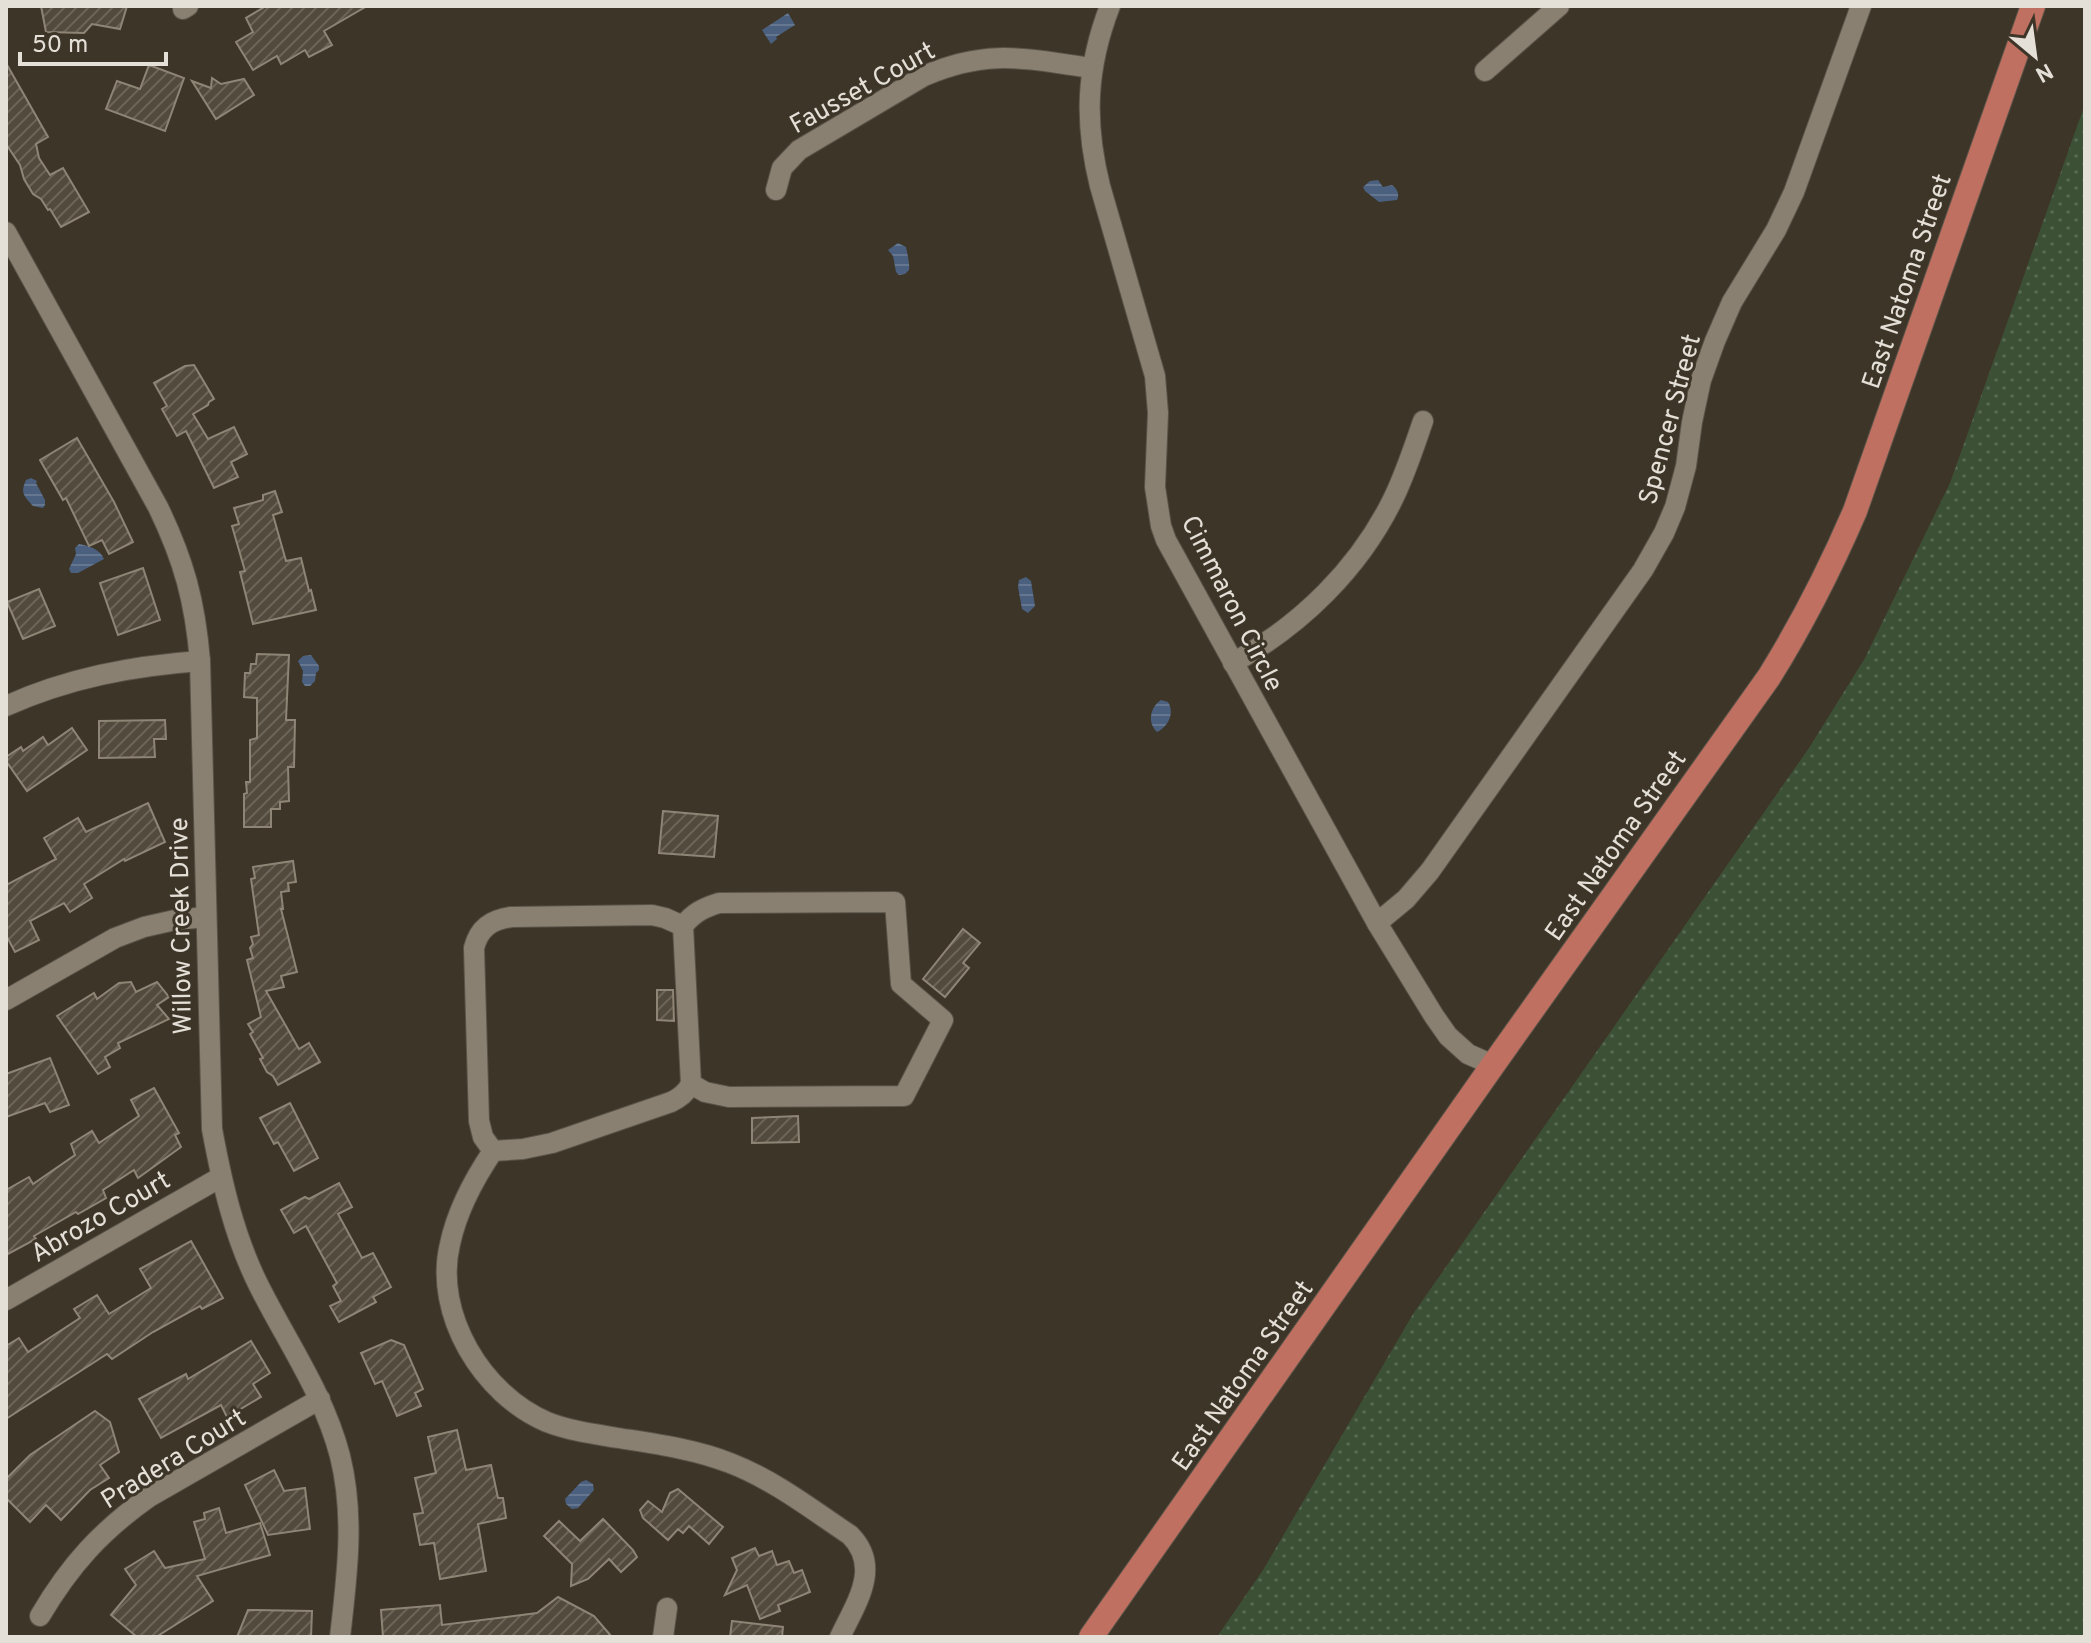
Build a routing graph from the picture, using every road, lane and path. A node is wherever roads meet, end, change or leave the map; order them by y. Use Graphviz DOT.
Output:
graph roads {
  1 [pos="1110,6"];
  2 [pos="1559,6"];
  3 [pos="1861,6"];
  4 [pos="2033,6"];
  5 [pos="1092,68"];
  6 [pos="1485,71"];
  7 [pos="776,190"];
  8 [pos="6,232"];
  9 [pos="1423,421"];
  10 [pos="200,661"];
  11 [pos="1233,663"];
  12 [pos="6,706"];
  13 [pos="206,917"];
  14 [pos="1377,923"];
  15 [pos="683,926"];
  16 [pos="6,1000"];
  17 [pos="1493,1065"];
  18 [pos="691,1084"];
  19 [pos="493,1151"];
  20 [pos="221,1177"];
  21 [pos="6,1300"];
  22 [pos="320,1399"];
  23 [pos="667,1608"];
  24 [pos="40,1616"];
  25 [pos="340,1637"];
  26 [pos="663,1637"];
  27 [pos="840,1637"];
  28 [pos="1091,1637"];
  1 -- 5 [label="street, Cimmaron Circle"];
  2 -- 6 [label="street"];
  3 -- 14 [label="street, Spencer Street"];
  4 -- 17 [label="main road, East Natoma Street"];
  5 -- 7 [label="street, Fausset Court"];
  5 -- 11 [label="street, Cimmaron Circle"];
  8 -- 10 [label="street, Willow Creek Drive"];
  9 -- 11 [label="street"];
  10 -- 12 [label="street"];
  10 -- 13 [label="street, Willow Creek Drive"];
  11 -- 14 [label="street, Cimmaron Circle"];
  13 -- 16 [label="street"];
  13 -- 20 [label="street, Willow Creek Drive"];
  14 -- 17 [label="street, Cimmaron Circle"];
  15 -- 18 [label="street"];
  15 -- 18 [label="street"];
  15 -- 19 [label="street"];
  17 -- 28 [label="main road, East Natoma Street"];
  18 -- 19 [label="street"];
  19 -- 27 [label="street"];
  20 -- 21 [label="street, Abrozo Court"];
  20 -- 22 [label="street, Willow Creek Drive"];
  22 -- 24 [label="street, Pradera Court"];
  22 -- 25 [label="street, Willow Creek Drive"];
  23 -- 26 [label="street"];
}
